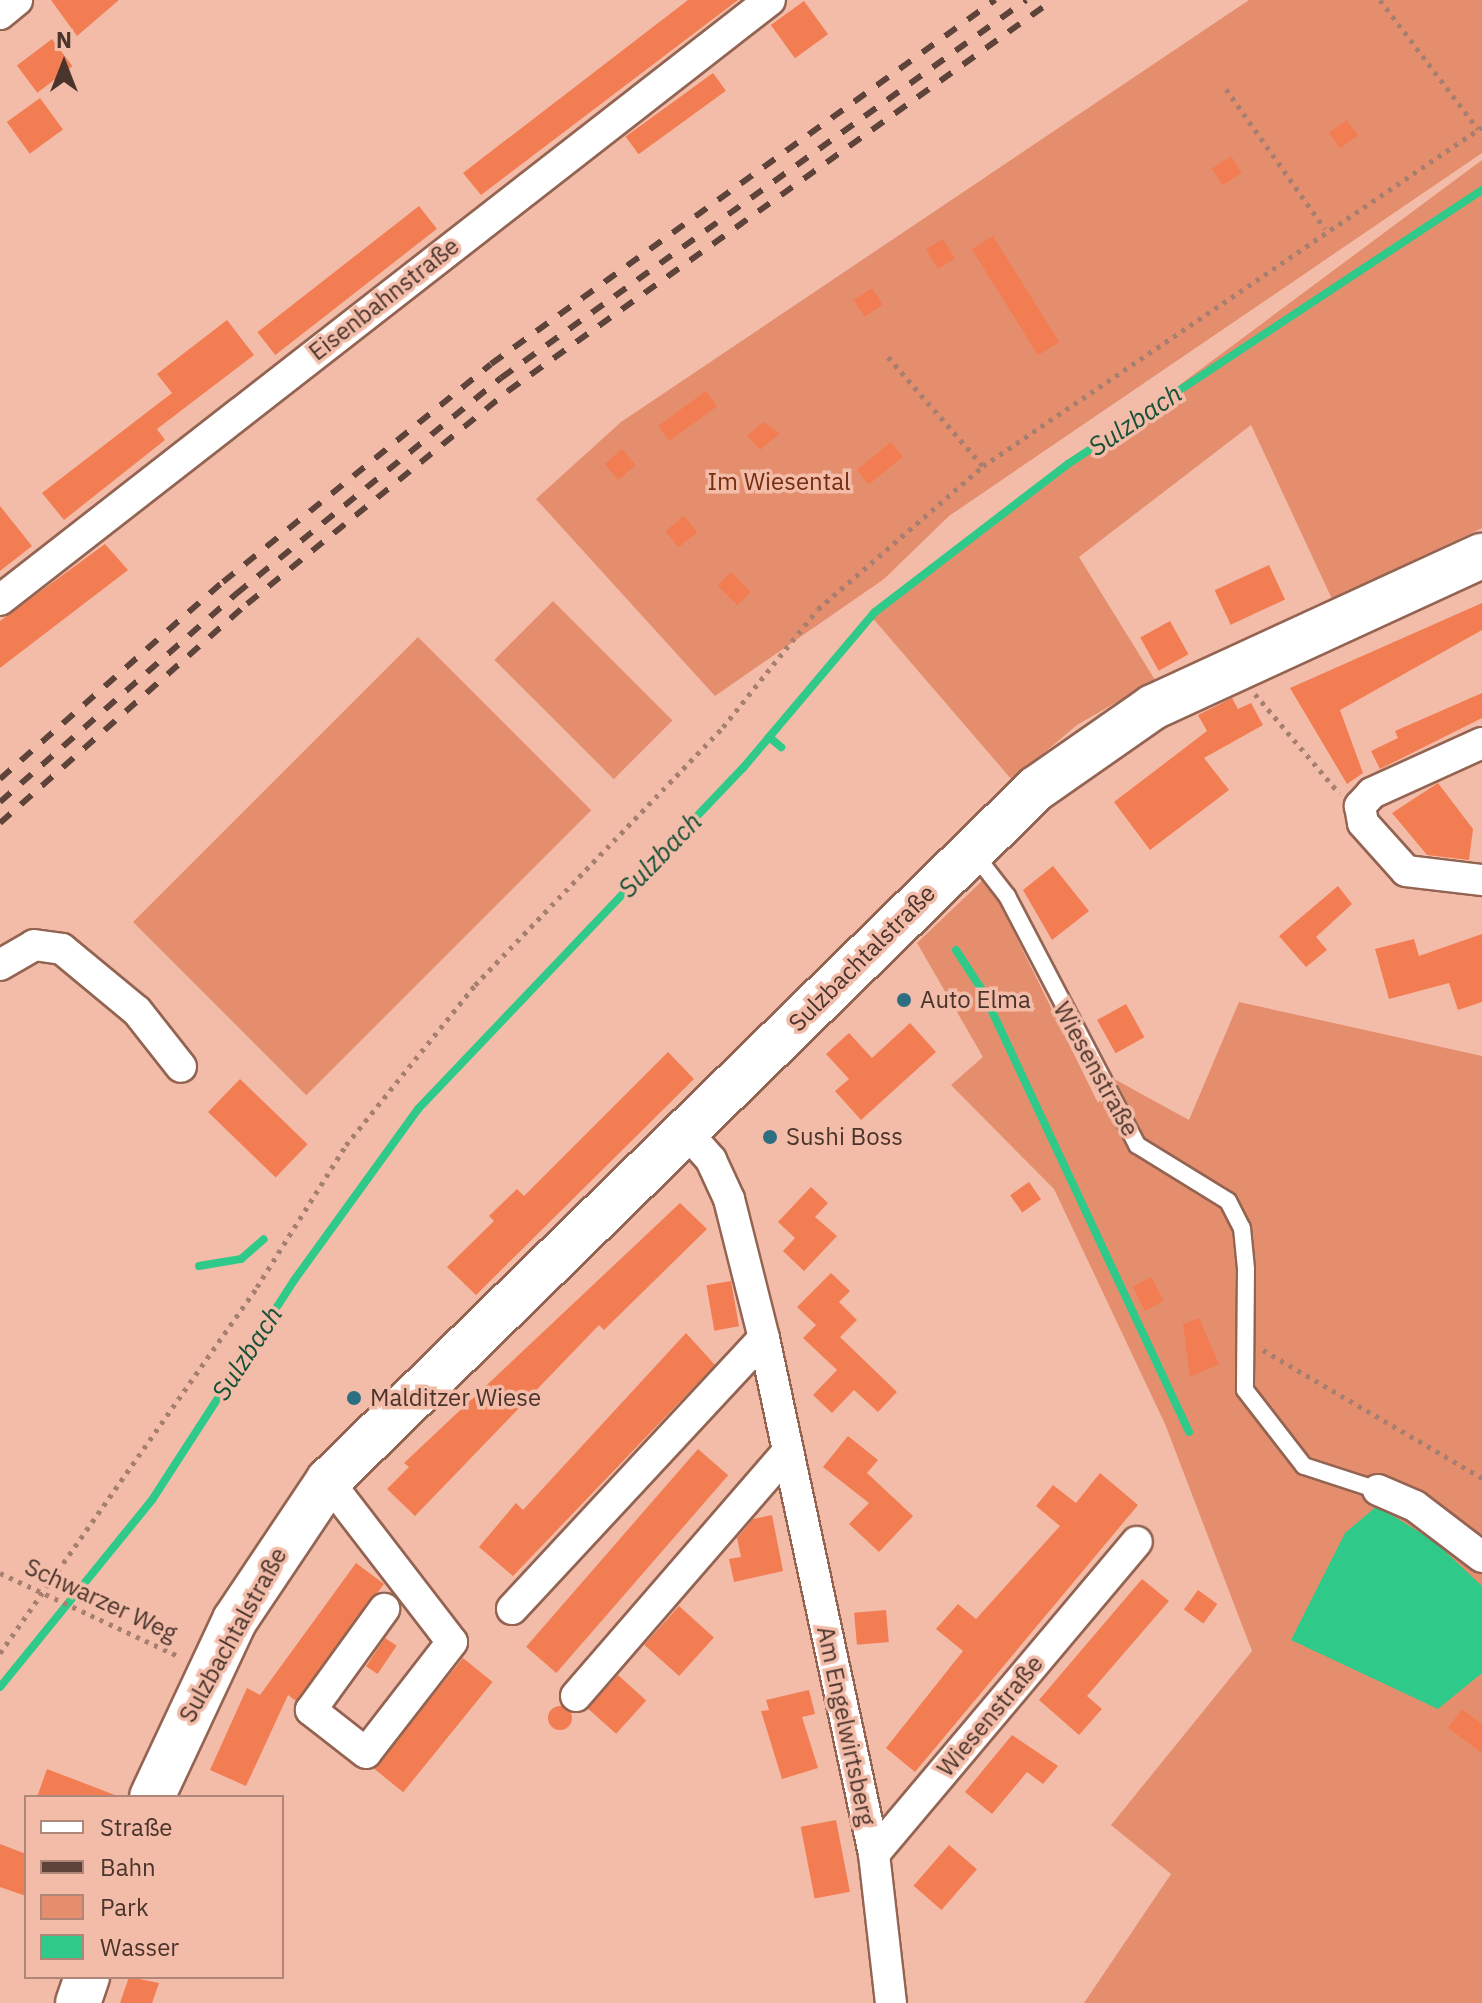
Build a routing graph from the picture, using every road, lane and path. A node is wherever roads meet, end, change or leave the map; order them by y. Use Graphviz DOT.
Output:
graph roads {
  1 [pos="17,0"];
  2 [pos="770,0"];
  3 [pos="1380,0"];
  4 [pos="0,14"];
  5 [pos="1226,89"];
  6 [pos="1480,128"];
  7 [pos="1325,229"];
  8 [pos="888,357"];
  9 [pos="983,466"];
  10 [pos="1482,556"];
  11 [pos="0,600"];
  12 [pos="1256,698"];
  13 [pos="1482,743"];
  14 [pos="1334,790"];
  15 [pos="971,850"];
  16 [pos="1482,880"];
  17 [pos="0,965"];
  18 [pos="181,1067"];
  19 [pos="687,1133"];
  20 [pos="764,1338"];
  21 [pos="1246,1339"];
  22 [pos="788,1451"];
  23 [pos="1482,1478"];
  24 [pos="328,1481"];
  25 [pos="1378,1490"];
  26 [pos="1137,1542"];
  27 [pos="1482,1557"];
  28 [pos="0,1573"];
  29 [pos="45,1595"];
  30 [pos="384,1609"];
  31 [pos="512,1609"];
  32 [pos="0,1653"];
  33 [pos="186,1660"];
  34 [pos="576,1696"];
  35 [pos="153,1795"];
  36 [pos="874,1854"];
  37 [pos="86,1979"];
  38 [pos="78,2003"];
  39 [pos="891,2003"];
  1 -- 4 [label="street"];
  2 -- 11 [label="street, Eisenbahnstraße"];
  3 -- 6 [label="path"];
  5 -- 7 [label="path"];
  6 -- 7 [label="path"];
  7 -- 9 [label="path"];
  8 -- 9 [label="path"];
  9 -- 29 [label="path"];
  10 -- 15 [label="main road, Sulzbachtalstraße"];
  12 -- 14 [label="path"];
  13 -- 16 [label="street"];
  15 -- 19 [label="main road, Sulzbachtalstraße"];
  15 -- 21 [label="lane, Wiesenstraße"];
  17 -- 18 [label="street"];
  19 -- 20 [label="street, Am Engelwirtsberg"];
  19 -- 24 [label="main road, Sulzbachtalstraße"];
  20 -- 22 [label="street, Am Engelwirtsberg"];
  20 -- 31 [label="street"];
  21 -- 23 [label="path"];
  21 -- 25 [label="lane, Wiesenstraße"];
  22 -- 34 [label="street"];
  22 -- 36 [label="street, Am Engelwirtsberg"];
  24 -- 30 [label="street"];
  24 -- 35 [label="main road, Sulzbachtalstraße"];
  25 -- 27 [label="street, Wiesenstraße"];
  26 -- 36 [label="street, Wiesenstraße"];
  28 -- 29 [label="path, Schwarzer Weg"];
  29 -- 32 [label="path"];
  29 -- 33 [label="path, Schwarzer Weg"];
  36 -- 39 [label="street, Am Engelwirtsberg"];
  37 -- 38 [label="main road"];
}
